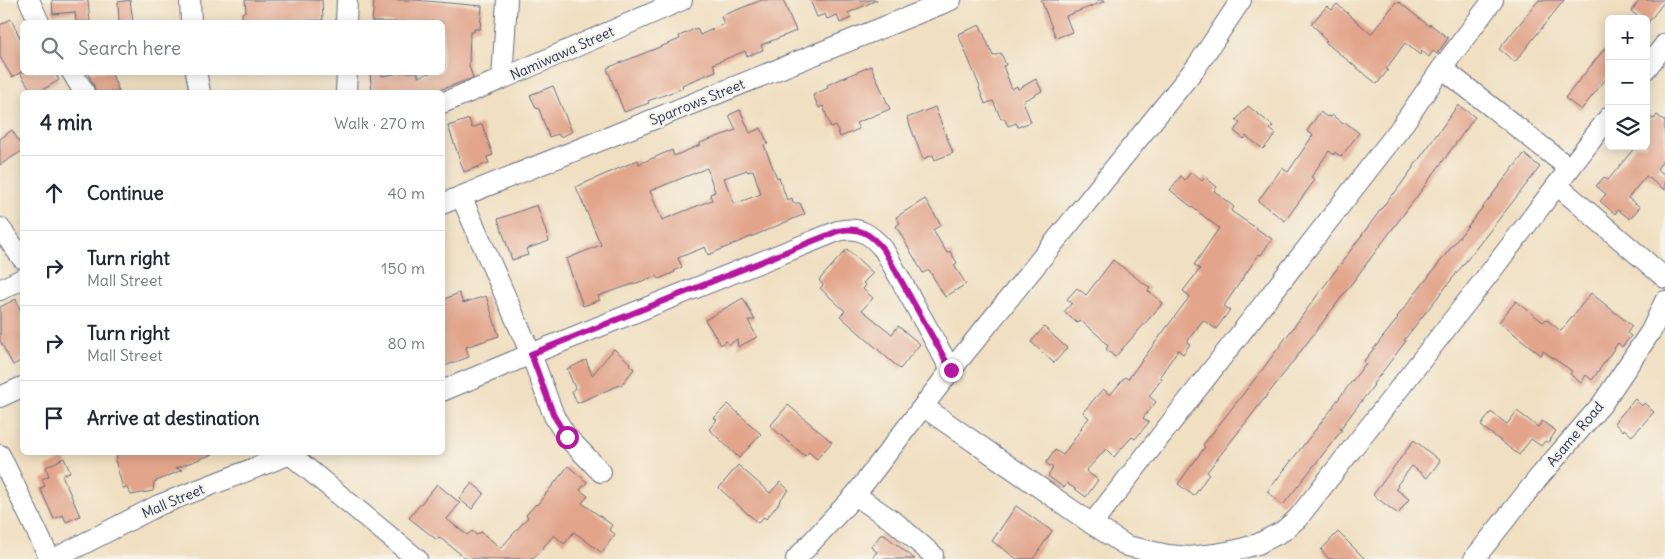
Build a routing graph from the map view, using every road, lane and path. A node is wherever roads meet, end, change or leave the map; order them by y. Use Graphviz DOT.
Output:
graph roads {
  1 [pos="28,0"];
  2 [pos="190,0"];
  3 [pos="347,0"];
  4 [pos="507,0"];
  5 [pos="680,0"];
  6 [pos="951,0"];
  7 [pos="1242,0"];
  8 [pos="1493,0"];
  9 [pos="39,20"];
  10 [pos="191,20"];
  11 [pos="346,20"];
  12 [pos="1665,44"];
  13 [pos="1650,63"];
  14 [pos="1442,68"];
  15 [pos="74,75"];
  16 [pos="197,75"];
  17 [pos="347,75"];
  18 [pos="502,79"];
  19 [pos="83,90"];
  20 [pos="200,90"];
  21 [pos="346,90"];
  22 [pos="445,102"];
  23 [pos="1605,122"];
  24 [pos="1569,168"];
  25 [pos="1557,184"];
  26 [pos="461,196"];
  27 [pos="445,203"];
  28 [pos="0,228"];
  29 [pos="20,255"];
  30 [pos="1665,278"];
  31 [pos="20,280"];
  32 [pos="0,290"];
  33 [pos="1665,301"];
  34 [pos="531,354"];
  35 [pos="951,370"];
  36 [pos="20,388"];
  37 [pos="445,390"];
  38 [pos="0,397"];
  39 [pos="924,407"];
  40 [pos="0,455"];
  41 [pos="291,455"];
  42 [pos="295,455"];
  43 [pos="601,472"];
  44 [pos="855,494"];
  45 [pos="1092,524"];
  46 [pos="933,555"];
  47 [pos="50,559"];
  48 [pos="54,559"];
  49 [pos="417,559"];
  50 [pos="796,559"];
  51 [pos="1474,559"];
  1 -- 9 [label="street"];
  2 -- 10 [label="street"];
  3 -- 11 [label="street"];
  4 -- 18 [label="street"];
  5 -- 18 [label="street, Namiwawa Street"];
  6 -- 26 [label="street, Sparrows Street"];
  7 -- 35 [label="street"];
  8 -- 14 [label="street"];
  12 -- 13 [label="street"];
  14 -- 24 [label="street"];
  14 -- 45 [label="street"];
  15 -- 19 [label="street"];
  16 -- 20 [label="street"];
  17 -- 21 [label="street"];
  18 -- 22 [label="street, Namiwawa Street"];
  23 -- 24 [label="street"];
  24 -- 25 [label="street"];
  25 -- 30 [label="street"];
  25 -- 45 [label="street"];
  26 -- 27 [label="street, Sparrows Street"];
  26 -- 34 [label="street"];
  28 -- 29 [label="street"];
  31 -- 32 [label="street"];
  33 -- 51 [label="street, Asame Road"];
  34 -- 35 [label="street"];
  34 -- 37 [label="street"];
  34 -- 43 [label="street"];
  35 -- 39 [label="street"];
  36 -- 38 [label="street"];
  39 -- 44 [label="street"];
  39 -- 45 [label="street"];
  40 -- 47 [label="street"];
  41 -- 48 [label="street, Mall Street"];
  42 -- 49 [label="street"];
  44 -- 46 [label="street"];
  44 -- 50 [label="street"];
}
